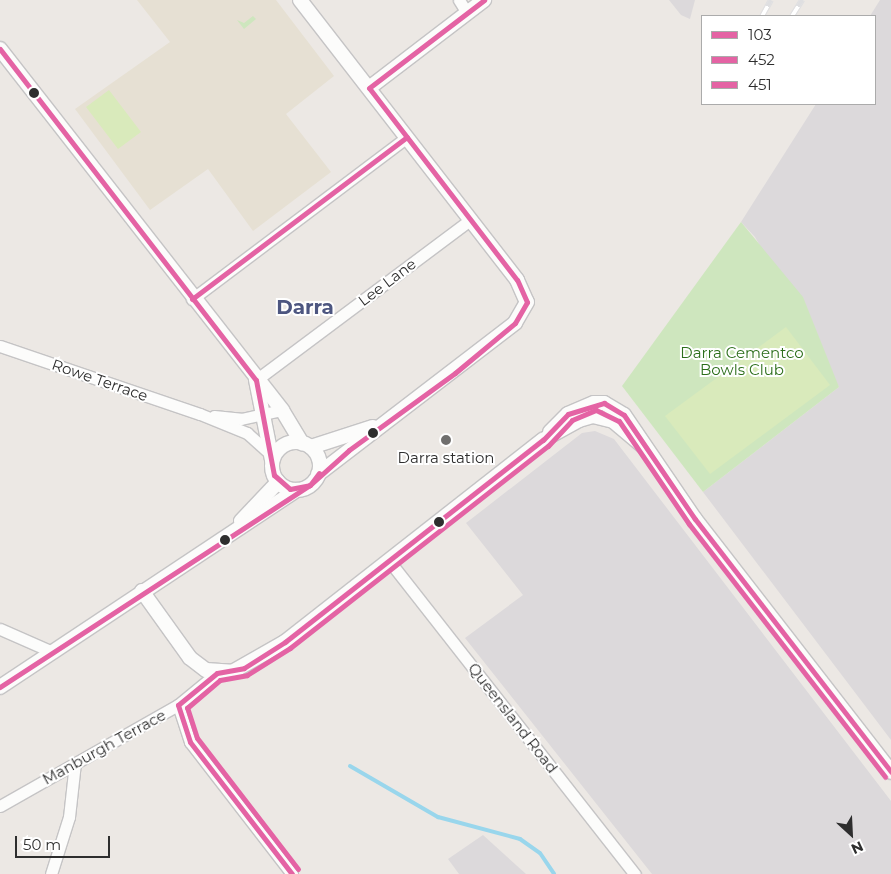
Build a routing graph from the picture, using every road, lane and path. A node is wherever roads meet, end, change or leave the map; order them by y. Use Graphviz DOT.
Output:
graph roads {
  1 [pos="300,0"];
  2 [pos="459,0"];
  3 [pos="484,0"];
  4 [pos="467,13"];
  5 [pos="0,49"];
  6 [pos="369,88"];
  7 [pos="407,138"];
  8 [pos="470,220"];
  9 [pos="192,299"];
  10 [pos="0,346"];
  11 [pos="256,380"];
  12 [pos="282,410"];
  13 [pos="200,414"];
  14 [pos="263,415"];
  15 [pos="388,422"];
  16 [pos="543,440"];
  17 [pos="307,445"];
  18 [pos="644,447"];
  19 [pos="271,457"];
  20 [pos="318,474"];
  21 [pos="278,482"];
  22 [pos="297,490"];
  23 [pos="201,552"];
  24 [pos="390,562"];
  25 [pos="142,590"];
  26 [pos="0,629"];
  27 [pos="50,651"];
  28 [pos="217,673"];
  29 [pos="0,687"];
  30 [pos="178,705"];
  31 [pos="75,763"];
  32 [pos="891,772"];
  33 [pos="0,806"];
  34 [pos="51,874"];
  35 [pos="292,874"];
  36 [pos="635,874"];
  1 -- 6 [label="street"];
  2 -- 4 [label="street"];
  3 -- 4 [label="street"];
  4 -- 6 [label="street"];
  5 -- 9 [label="street"];
  6 -- 7 [label="street"];
  7 -- 8 [label="street"];
  7 -- 9 [label="street"];
  8 -- 11 [label="street, Lee Lane"];
  8 -- 15 [label="street"];
  9 -- 11 [label="street"];
  10 -- 13 [label="street, Rowe Terrace"];
  11 -- 12 [label="street"];
  11 -- 14 [label="street"];
  12 -- 14 [label="street, Rowe Terrace"];
  12 -- 17 [label="street"];
  13 -- 14 [label="street, Rowe Terrace"];
  13 -- 19 [label="street, Rowe Terrace"];
  14 -- 19 [label="street"];
  15 -- 17 [label="street"];
  15 -- 20 [label="street"];
  16 -- 18 [label="street, Manburgh Terrace"];
  16 -- 18 [label="street, Manburgh Terrace"];
  16 -- 24 [label="street, Manburgh Terrace"];
  17 -- 19 [label="street"];
  17 -- 20 [label="street"];
  18 -- 32 [label="street"];
  19 -- 21 [label="street"];
  20 -- 22 [label="street"];
  21 -- 22 [label="street"];
  21 -- 23 [label="street"];
  22 -- 23 [label="street"];
  23 -- 25 [label="street"];
  24 -- 28 [label="street, Manburgh Terrace"];
  24 -- 36 [label="street, Queensland Road"];
  25 -- 27 [label="street"];
  25 -- 28 [label="street"];
  26 -- 27 [label="street"];
  27 -- 29 [label="street"];
  28 -- 30 [label="street, Manburgh Terrace"];
  30 -- 31 [label="street, Manburgh Terrace"];
  30 -- 35 [label="street"];
  31 -- 33 [label="street, Manburgh Terrace"];
  31 -- 34 [label="street"];
}
